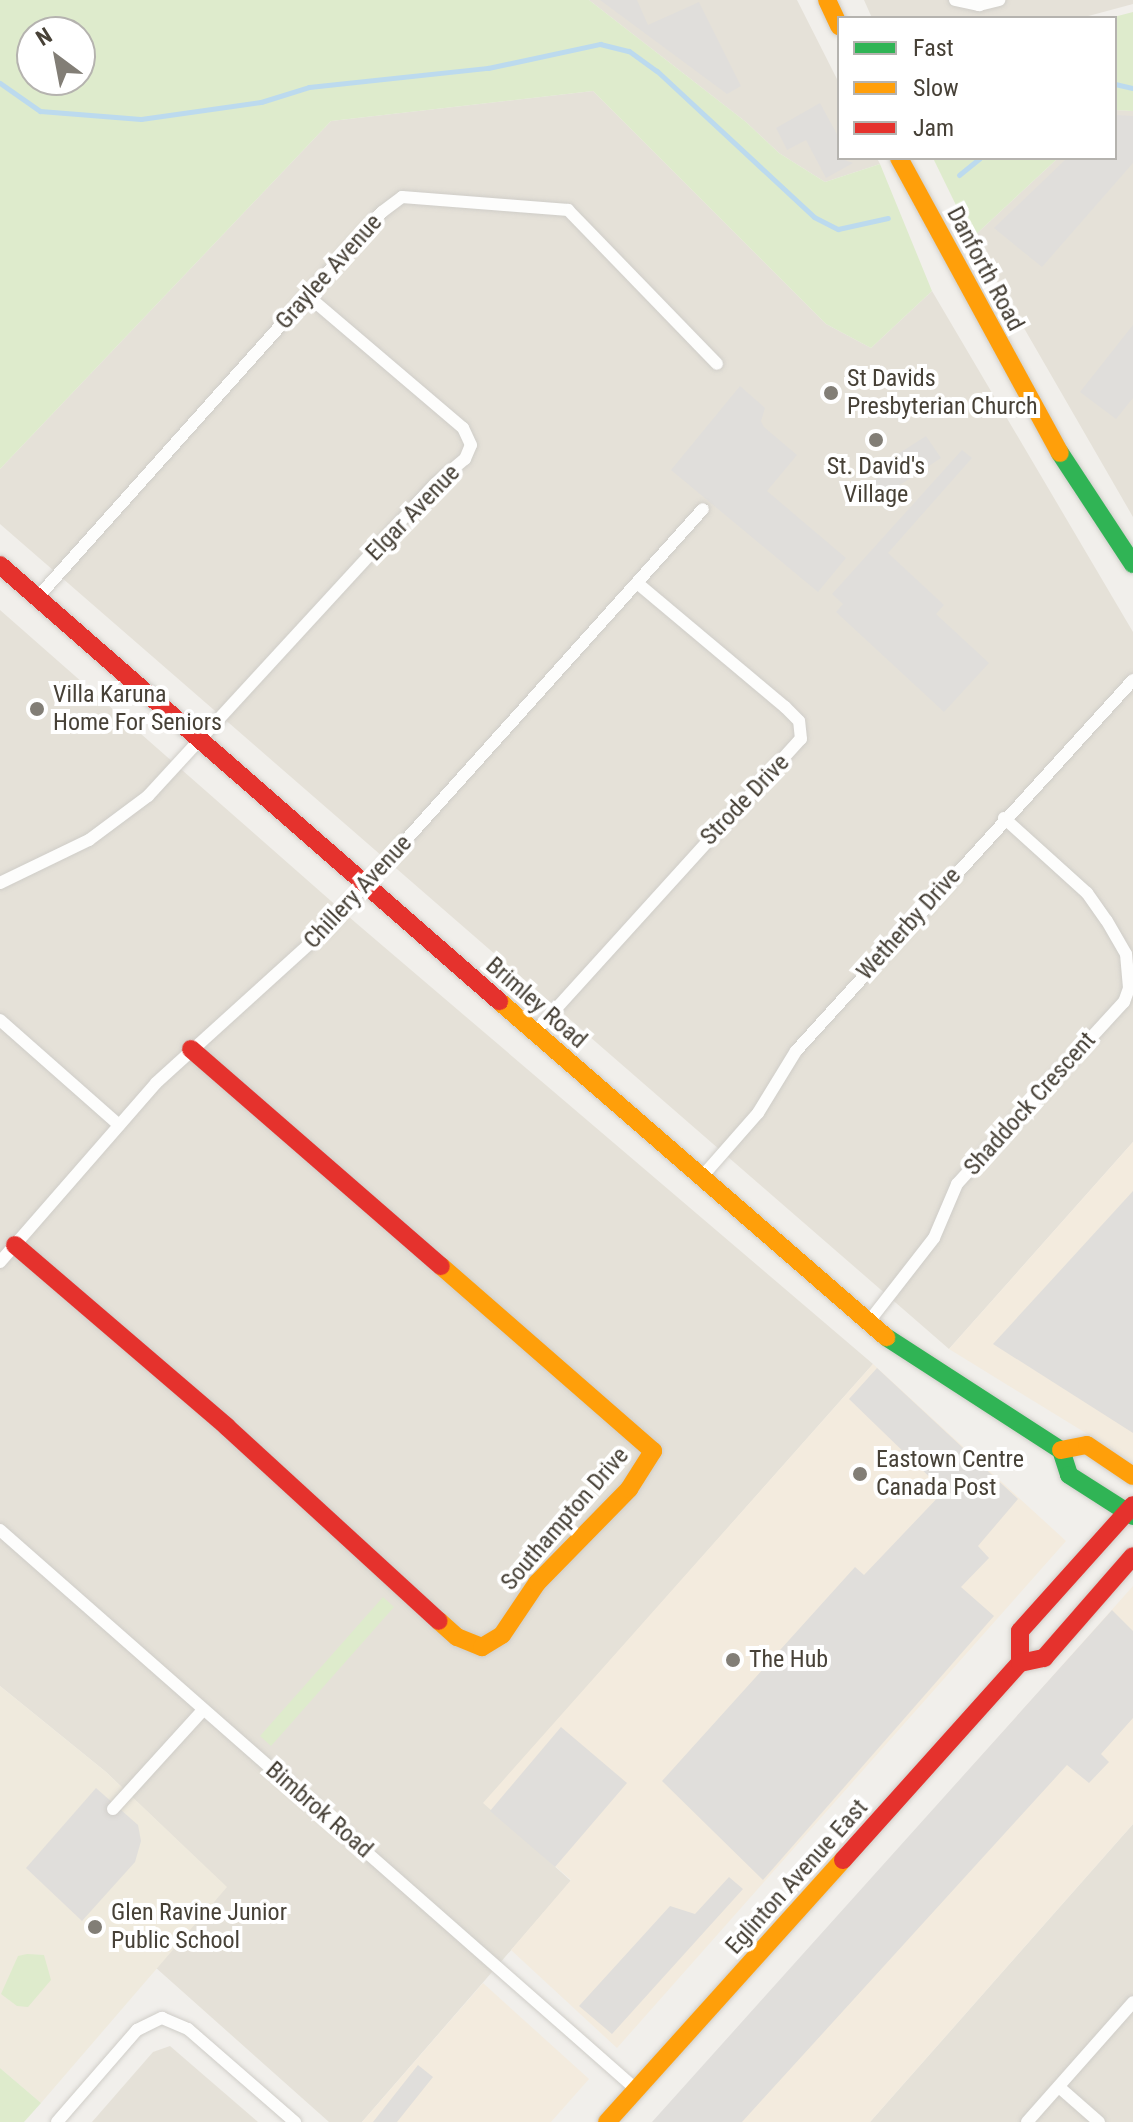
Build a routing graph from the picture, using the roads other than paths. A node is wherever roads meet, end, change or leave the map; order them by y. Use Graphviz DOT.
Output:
graph roads {
  1 [pos="827,0"];
  2 [pos="955,0"];
  3 [pos="999,0"];
  4 [pos="837,22"];
  5 [pos="900,160"];
  6 [pos="308,296"];
  7 [pos="717,364"];
  8 [pos="703,509"];
  9 [pos="1127,542"];
  10 [pos="1133,564"];
  11 [pos="0,565"];
  12 [pos="637,583"];
  13 [pos="37,598"];
  14 [pos="1133,680"];
  15 [pos="202,742"];
  16 [pos="1004,818"];
  17 [pos="0,883"];
  18 [pos="365,885"];
  19 [pos="0,1020"];
  20 [pos="534,1033"];
  21 [pos="191,1049"];
  22 [pos="119,1125"];
  23 [pos="700,1179"];
  24 [pos="15,1245"];
  25 [pos="0,1262"];
  26 [pos="867,1324"];
  27 [pos="1061,1450"];
  28 [pos="1133,1476"];
  29 [pos="1131,1511"];
  30 [pos="0,1530"];
  31 [pos="1133,1556"];
  32 [pos="1020,1663"];
  33 [pos="203,1710"];
  34 [pos="113,1809"];
  35 [pos="1133,2002"];
  36 [pos="1059,2087"];
  37 [pos="637,2090"];
  38 [pos="57,2122"];
  39 [pos="295,2122"];
  40 [pos="607,2122"];
  41 [pos="1027,2122"];
  42 [pos="1099,2122"];
  1 -- 4 [label="main road"];
  2 -- 3 [label="street"];
  5 -- 9 [label="main road, Danforth Road"];
  6 -- 7 [label="street, Graylee Avenue"];
  6 -- 13 [label="street, Graylee Avenue"];
  6 -- 15 [label="street, Elgar Avenue"];
  8 -- 12 [label="street, Chillery Avenue"];
  9 -- 10 [label="main road, Danforth Road"];
  11 -- 13 [label="main road, Brimley Road"];
  12 -- 18 [label="street, Chillery Avenue"];
  12 -- 20 [label="street, Strode Drive"];
  13 -- 15 [label="main road, Brimley Road"];
  14 -- 16 [label="street, Wetherby Drive"];
  15 -- 17 [label="street"];
  15 -- 18 [label="main road, Brimley Road"];
  16 -- 23 [label="street, Wetherby Drive"];
  16 -- 26 [label="street, Shaddock Crescent"];
  18 -- 20 [label="main road, Brimley Road"];
  18 -- 21 [label="street, Chillery Avenue"];
  19 -- 22 [label="street"];
  20 -- 23 [label="main road, Brimley Road"];
  21 -- 22 [label="street, Chillery Avenue"];
  21 -- 24 [label="main road, Southampton Drive"];
  22 -- 24 [label="street, Chillery Avenue"];
  23 -- 26 [label="main road, Brimley Road"];
  24 -- 25 [label="street, Chillery Avenue"];
  26 -- 27 [label="main road, Brimley Road"];
  27 -- 28 [label="main road, Brimley Road"];
  27 -- 29 [label="main road, Brimley Road"];
  29 -- 32 [label="main road"];
  30 -- 33 [label="street, Bimbrok Road"];
  31 -- 32 [label="main road, Eglinton Avenue East"];
  32 -- 37 [label="main road, Eglinton Avenue East"];
  33 -- 34 [label="street"];
  33 -- 37 [label="street, Bimbrok Road"];
  35 -- 36 [label="street"];
  36 -- 41 [label="street"];
  36 -- 42 [label="street"];
  37 -- 40 [label="main road, Eglinton Avenue East"];
  38 -- 39 [label="street"];
}
